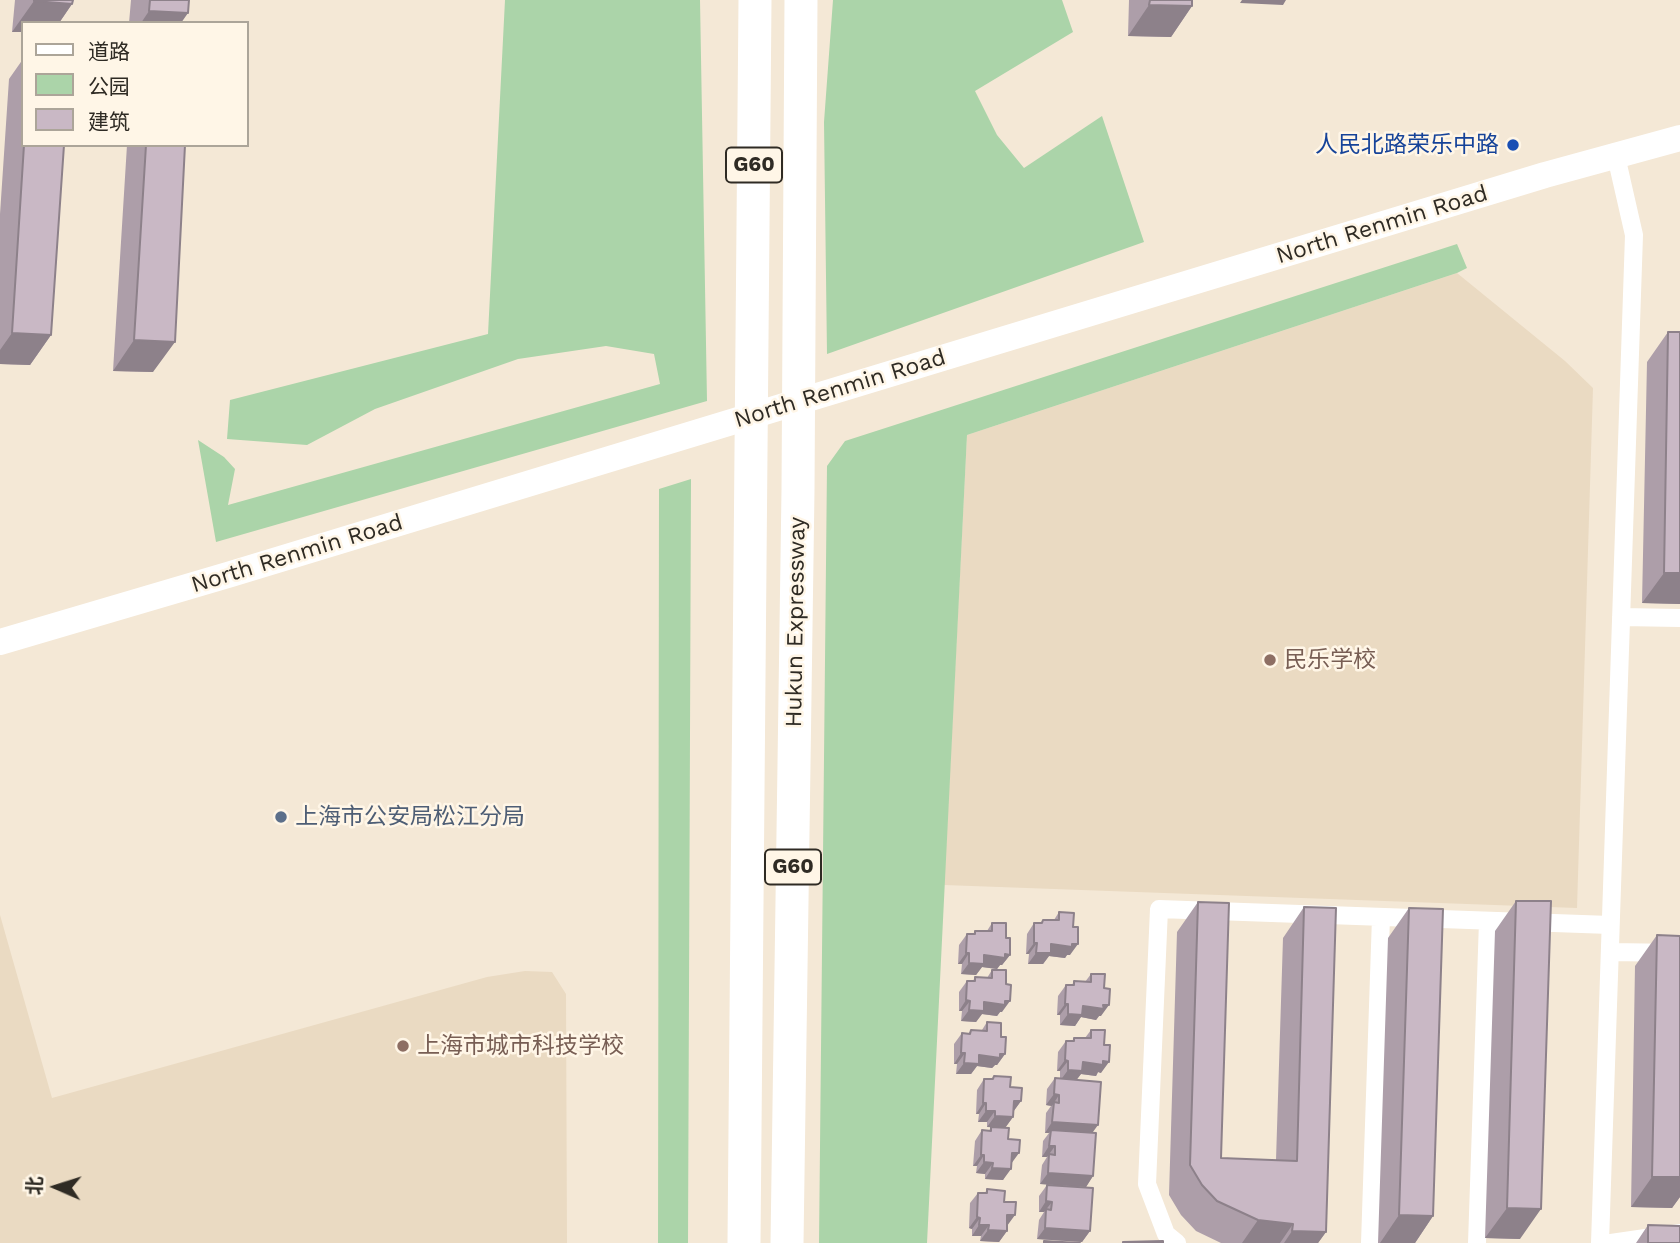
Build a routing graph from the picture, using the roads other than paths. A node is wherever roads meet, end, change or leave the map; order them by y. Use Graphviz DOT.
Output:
graph roads {
  1 [pos="754,0"];
  2 [pos="801,0"];
  3 [pos="810,0"];
  4 [pos="801,95"];
  5 [pos="1680,138"];
  6 [pos="1616,156"];
  7 [pos="1621,617"];
  8 [pos="1680,618"];
  9 [pos="0,642"];
  10 [pos="1381,917"];
  11 [pos="1488,921"];
  12 [pos="1610,925"];
  13 [pos="1610,952"];
  14 [pos="1680,953"];
  15 [pos="1680,1233"];
  16 [pos="744,1243"];
  17 [pos="787,1243"];
  18 [pos="1177,1243"];
  19 [pos="1370,1243"];
  20 [pos="1477,1243"];
  21 [pos="1600,1243"];
  22 [pos="1611,1243"];
  1 -- 16 [label="highway, Hukun Expressway / G60"];
  2 -- 4 [label="highway, Hukun Expressway / G60"];
  3 -- 4 [label="highway"];
  4 -- 17 [label="highway, Hukun Expressway / G60"];
  5 -- 6 [label="main road, North Renmin Road"];
  6 -- 7 [label="street"];
  6 -- 9 [label="main road, North Renmin Road"];
  7 -- 8 [label="street"];
  7 -- 12 [label="street"];
  10 -- 11 [label="street"];
  10 -- 18 [label="street"];
  10 -- 19 [label="street"];
  11 -- 12 [label="street"];
  11 -- 20 [label="street"];
  12 -- 13 [label="street"];
  13 -- 14 [label="street"];
  13 -- 21 [label="street"];
  15 -- 22 [label="street"];
}
